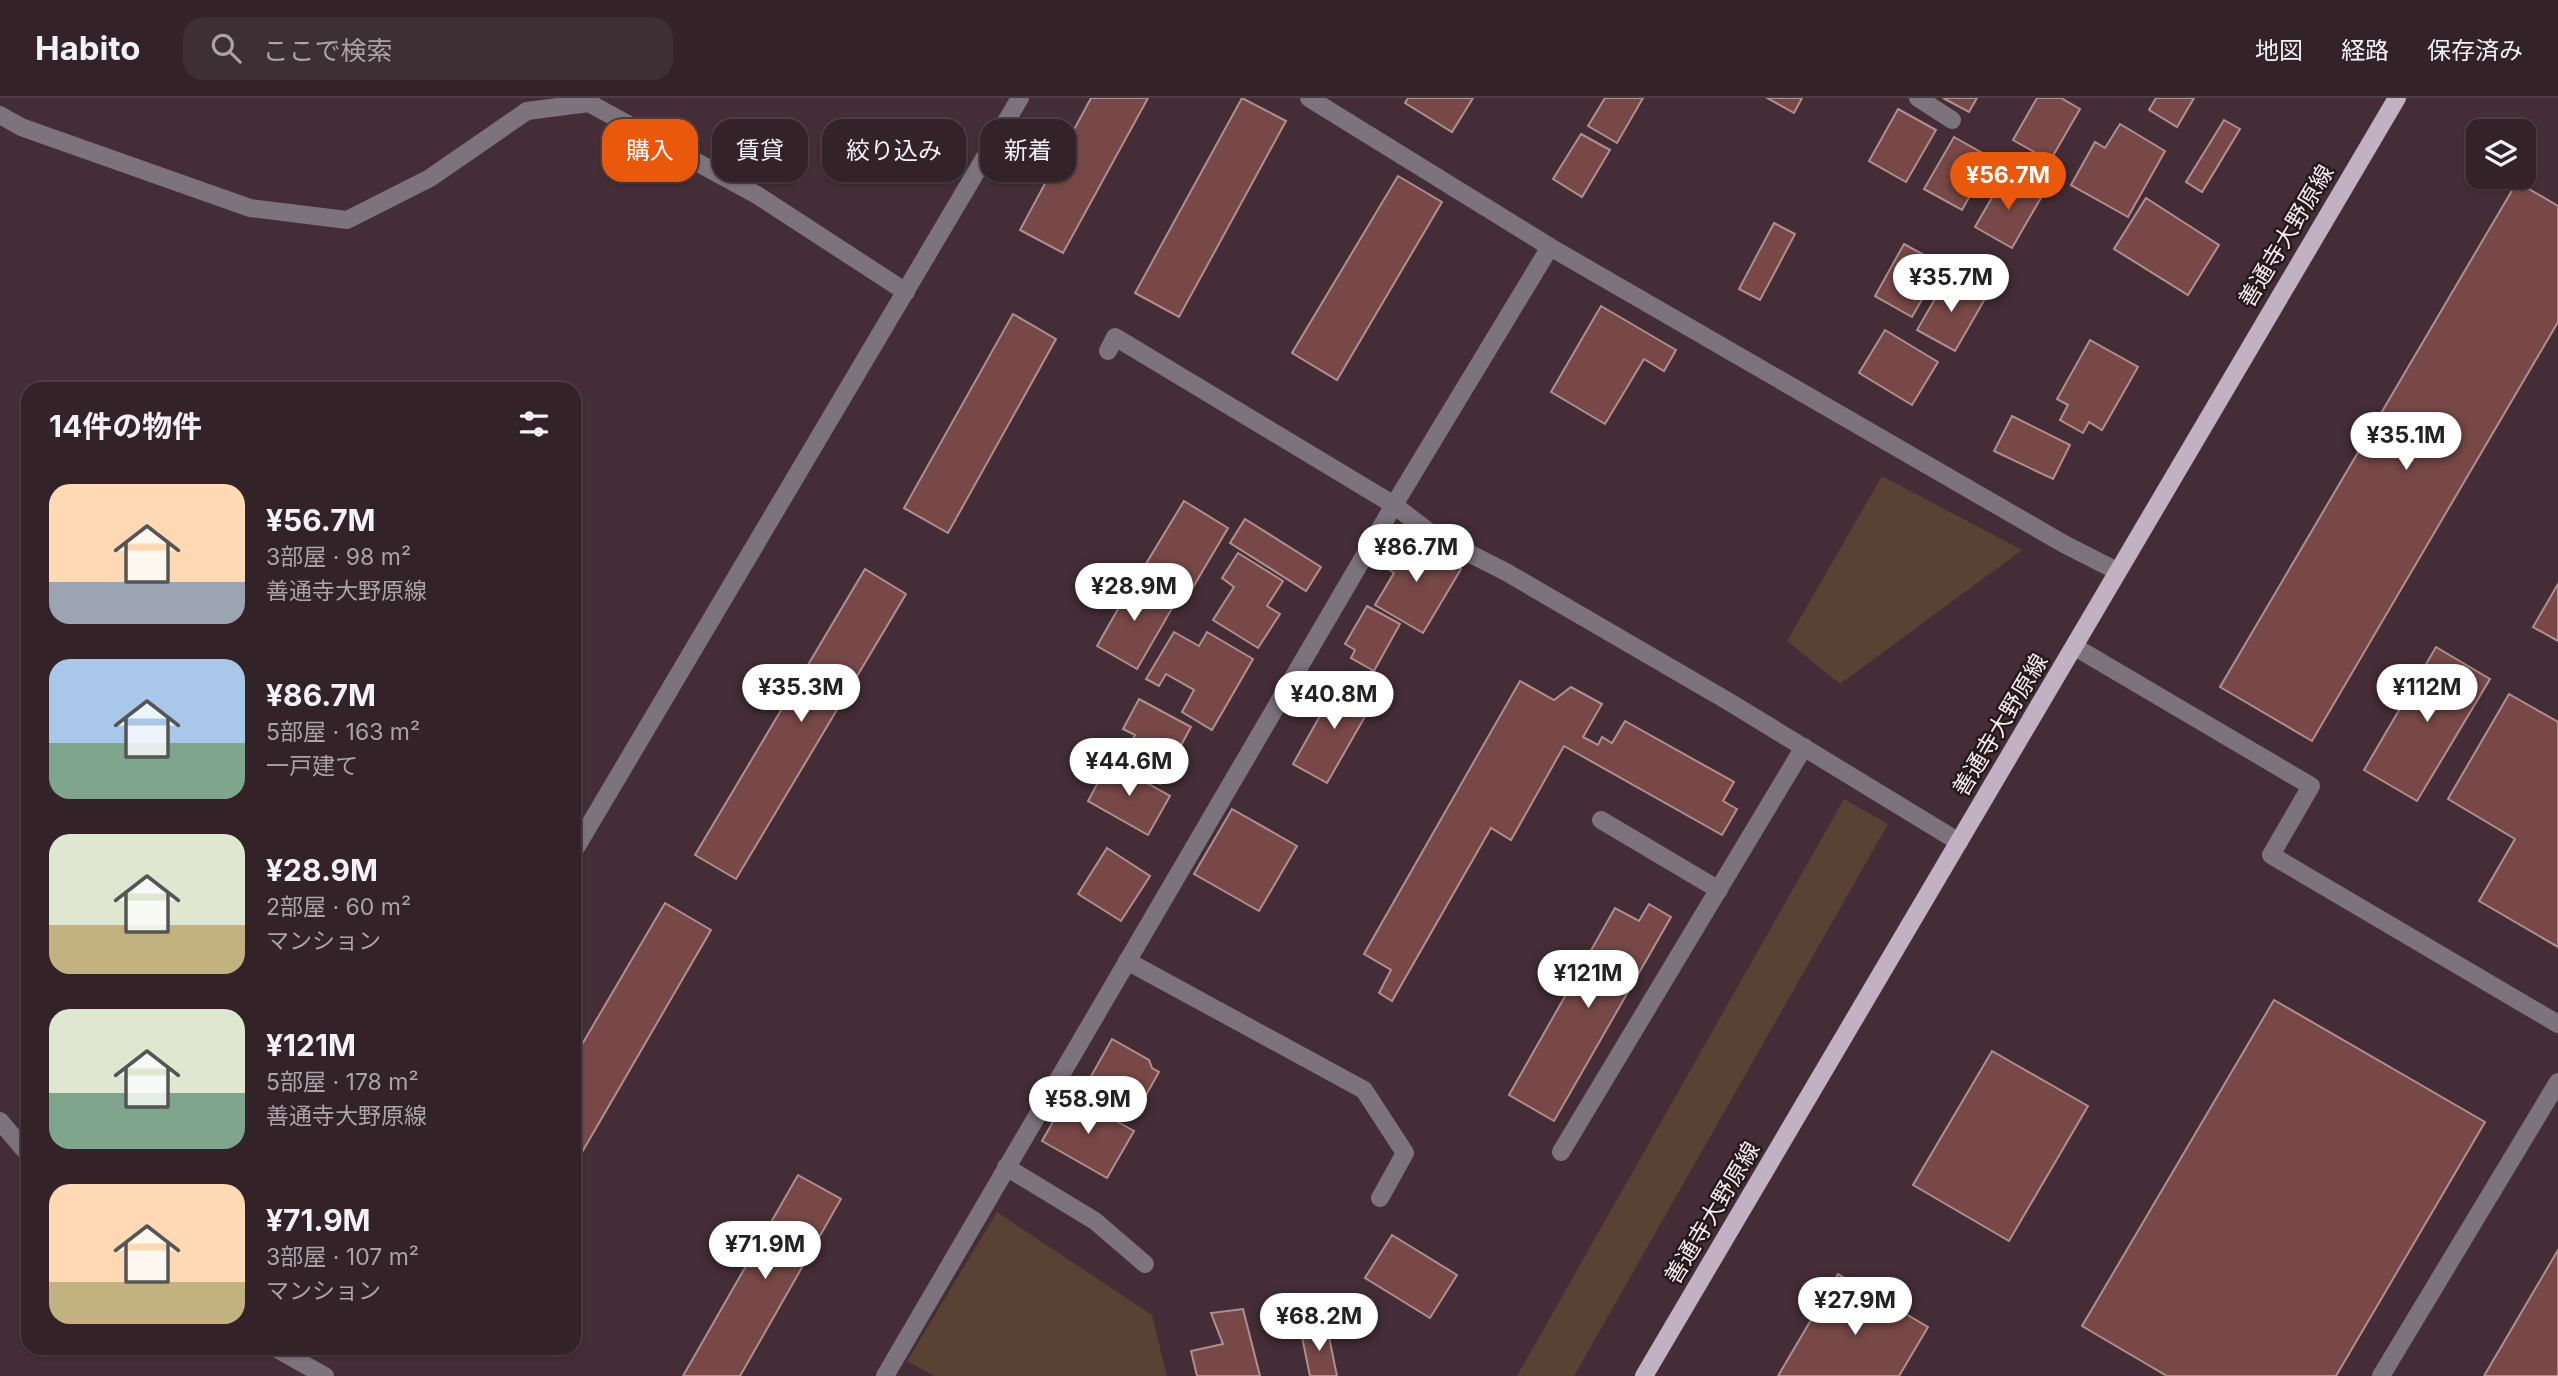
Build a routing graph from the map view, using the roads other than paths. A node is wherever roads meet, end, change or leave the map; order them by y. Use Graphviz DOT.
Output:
graph roads {
  1 [pos="1020,98"];
  2 [pos="1309,98"];
  3 [pos="1918,98"];
  4 [pos="2397,98"];
  5 [pos="0,115"];
  6 [pos="1952,120"];
  7 [pos="1550,247"];
  8 [pos="906,292"];
  9 [pos="1108,351"];
  10 [pos="1394,505"];
  11 [pos="2117,571"];
  12 [pos="2075,648"];
  13 [pos="1804,747"];
  14 [pos="1601,820"];
  15 [pos="581,839"];
  16 [pos="1959,842"];
  17 [pos="1718,890"];
  18 [pos="1127,961"];
  19 [pos="2558,1024"];
  20 [pos="2558,1082"];
  21 [pos="0,1121"];
  22 [pos="21,1146"];
  23 [pos="1561,1152"];
  24 [pos="1006,1167"];
  25 [pos="1380,1198"];
  26 [pos="1144,1264"];
  27 [pos="286,1355"];
  28 [pos="305,1371"];
  29 [pos="325,1376"];
  30 [pos="885,1376"];
  31 [pos="1644,1376"];
  32 [pos="2381,1376"];
  1 -- 8 [label="street"];
  2 -- 7 [label="street"];
  3 -- 6 [label="street"];
  4 -- 11 [label="main road, 善通寺大野原線"];
  5 -- 8 [label="street"];
  7 -- 10 [label="street"];
  7 -- 11 [label="street"];
  8 -- 15 [label="street"];
  9 -- 10 [label="street"];
  10 -- 13 [label="street"];
  10 -- 18 [label="street"];
  11 -- 12 [label="main road, 善通寺大野原線"];
  12 -- 16 [label="main road, 善通寺大野原線"];
  12 -- 19 [label="street"];
  13 -- 16 [label="street"];
  13 -- 17 [label="street"];
  14 -- 17 [label="street"];
  16 -- 31 [label="main road, 善通寺大野原線"];
  17 -- 23 [label="street"];
  18 -- 24 [label="street"];
  18 -- 25 [label="street"];
  20 -- 32 [label="street"];
  21 -- 22 [label="street"];
  24 -- 26 [label="street"];
  24 -- 30 [label="street"];
  27 -- 28 [label="street"];
  28 -- 29 [label="street"];
}
